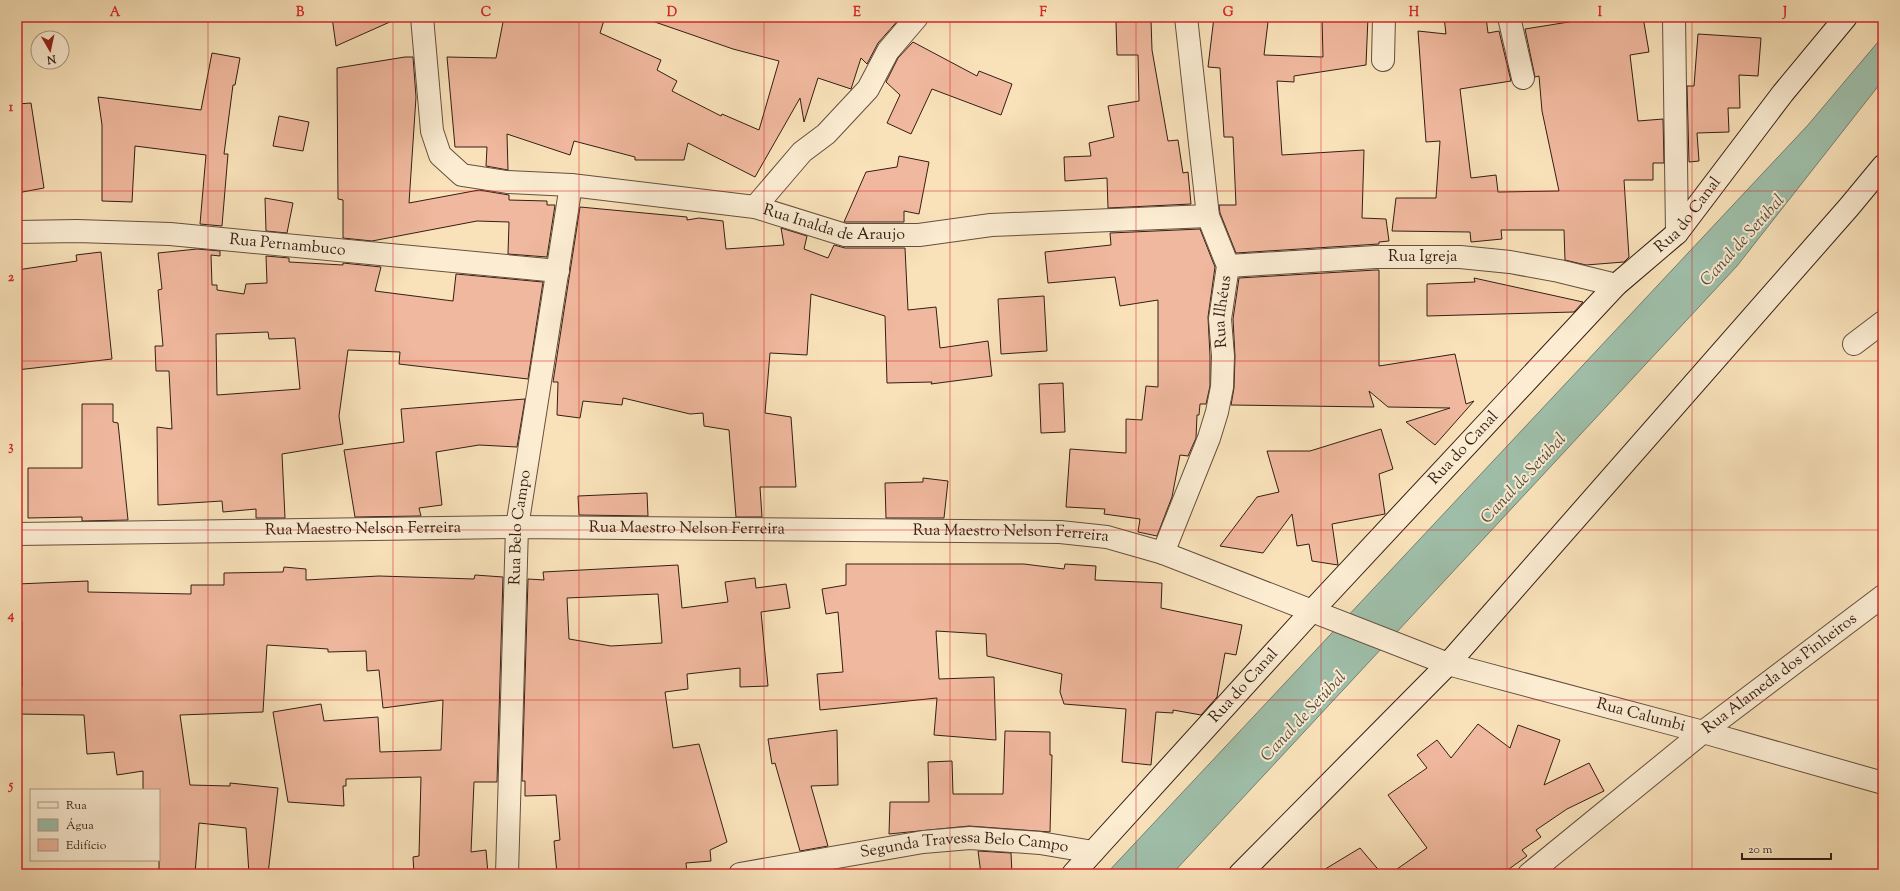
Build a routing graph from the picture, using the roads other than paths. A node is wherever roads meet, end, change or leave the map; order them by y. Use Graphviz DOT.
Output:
graph roads {
  1 [pos="422,17"];
  2 [pos="916,17"];
  3 [pos="1186,17"];
  4 [pos="1384,17"];
  5 [pos="1509,17"];
  6 [pos="1674,17"];
  7 [pos="1846,17"];
  8 [pos="1383,60"];
  9 [pos="1523,78"];
  10 [pos="1883,166"];
  11 [pos="571,185"];
  12 [pos="755,207"];
  13 [pos="1208,216"];
  14 [pos="17,232"];
  15 [pos="1677,233"];
  16 [pos="1228,266"];
  17 [pos="558,270"];
  18 [pos="1616,285"];
  19 [pos="1883,322"];
  20 [pos="1854,344"];
  21 [pos="517,527"];
  22 [pos="17,534"];
  23 [pos="1163,552"];
  24 [pos="1883,596"];
  25 [pos="1311,612"];
  26 [pos="1399,646"];
  27 [pos="1448,664"];
  28 [pos="1703,732"];
  29 [pos="1883,783"];
  30 [pos="1093,852"];
  31 [pos="507,874"];
  32 [pos="740,874"];
  33 [pos="1073,874"];
  34 [pos="1240,874"];
  35 [pos="1529,874"];
  1 -- 11 [label="street, Rua Inalda de Araujo"];
  2 -- 12 [label="street"];
  3 -- 13 [label="street, Rua Ilhéus"];
  4 -- 8 [label="street"];
  5 -- 9 [label="street"];
  6 -- 15 [label="street"];
  7 -- 15 [label="street, Rua do Canal"];
  10 -- 27 [label="street"];
  11 -- 12 [label="street, Rua Inalda de Araujo"];
  11 -- 17 [label="street, Rua Belo Campo"];
  12 -- 13 [label="street, Rua Inalda de Araujo"];
  13 -- 16 [label="street, Rua Ilhéus"];
  14 -- 17 [label="street, Rua Pernambuco"];
  15 -- 18 [label="street, Rua do Canal"];
  16 -- 18 [label="street, Rua Igreja"];
  16 -- 23 [label="street, Rua Ilhéus"];
  17 -- 21 [label="street, Rua Belo Campo"];
  18 -- 25 [label="street, Rua do Canal"];
  19 -- 20 [label="street"];
  21 -- 22 [label="street, Rua Maestro Nelson Ferreira"];
  21 -- 23 [label="street, Rua Maestro Nelson Ferreira"];
  21 -- 31 [label="street, Rua Belo Campo"];
  23 -- 25 [label="street, Rua Maestro Nelson Ferreira"];
  24 -- 28 [label="street, Rua Alameda dos Pinheiros"];
  25 -- 26 [label="street, Rua Maestro Nelson Ferreira"];
  25 -- 30 [label="street, Rua do Canal"];
  26 -- 27 [label="street, Rua Calumbi"];
  27 -- 28 [label="street, Rua Calumbi"];
  27 -- 34 [label="street"];
  28 -- 29 [label="street, Rua Calumbi"];
  28 -- 35 [label="street, Rua Alameda dos Pinheiros"];
  30 -- 32 [label="street, Segunda Travessa Belo Campo"];
  30 -- 33 [label="street, Rua do Canal"];
}
